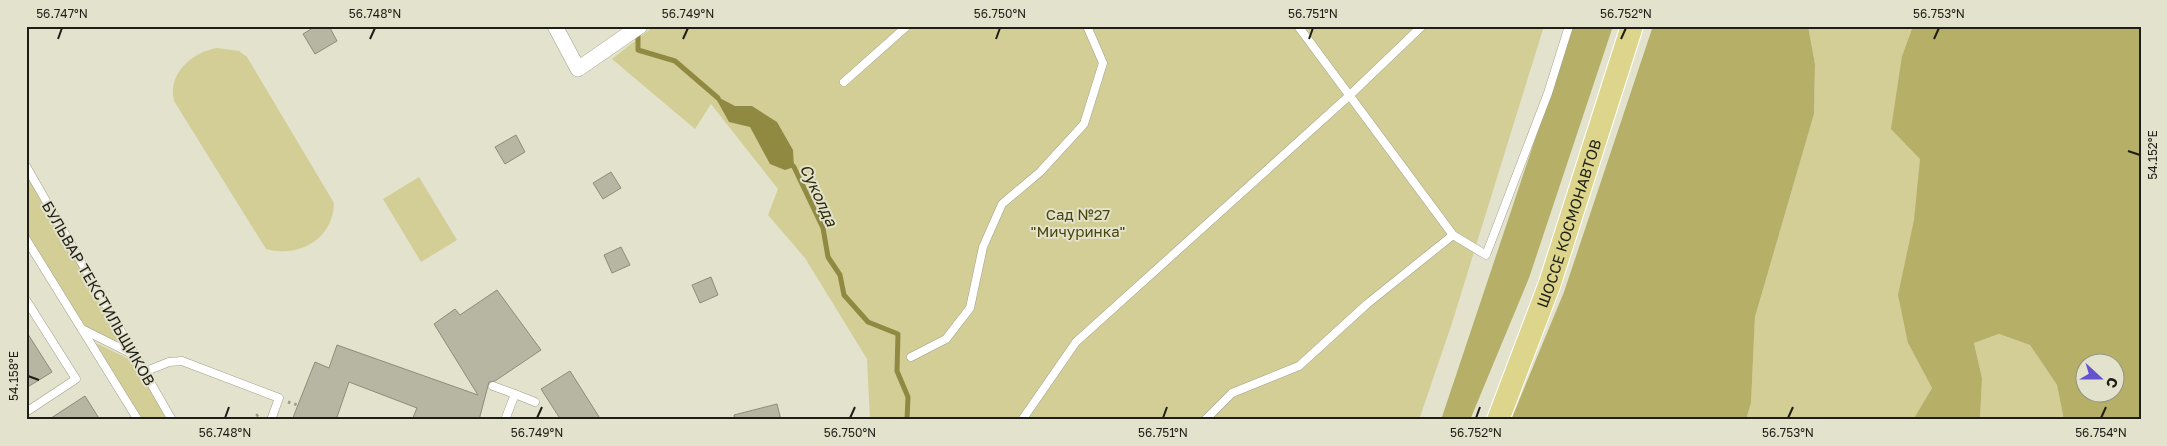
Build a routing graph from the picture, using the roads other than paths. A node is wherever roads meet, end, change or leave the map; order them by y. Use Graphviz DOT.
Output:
graph roads {
  1 [pos="555,26"];
  2 [pos="640,26"];
  3 [pos="907,26"];
  4 [pos="1087,26"];
  5 [pos="1298,26"];
  6 [pos="1422,26"];
  7 [pos="1569,26"];
  8 [pos="1632,26"];
  9 [pos="844,82"];
  10 [pos="1350,95"];
  11 [pos="26,166"];
  12 [pos="1452,235"];
  13 [pos="26,239"];
  14 [pos="26,300"];
  15 [pos="82,330"];
  16 [pos="134,354"];
  17 [pos="911,357"];
  18 [pos="144,372"];
  19 [pos="493,386"];
  20 [pos="515,394"];
  21 [pos="534,402"];
  22 [pos="26,412"];
  23 [pos="138,420"];
  24 [pos="172,420"];
  25 [pos="271,420"];
  26 [pos="505,420"];
  27 [pos="1022,420"];
  28 [pos="1205,420"];
  29 [pos="1498,420"];
  1 -- 2 [label="street"];
  3 -- 9 [label="lane"];
  4 -- 17 [label="lane"];
  5 -- 10 [label="lane"];
  6 -- 10 [label="lane"];
  7 -- 12 [label="lane"];
  8 -- 29 [label="main road, ШОССЕ КОСМОНАВТОВ"];
  10 -- 12 [label="lane"];
  10 -- 27 [label="lane"];
  11 -- 16 [label="lane, БУЛЬВАР ТЕКСТИЛЬЩИКОВ"];
  12 -- 28 [label="lane"];
  13 -- 15 [label="lane"];
  14 -- 22 [label="lane"];
  15 -- 16 [label="lane"];
  15 -- 23 [label="lane"];
  16 -- 18 [label="lane, БУЛЬВАР ТЕКСТИЛЬЩИКОВ"];
  18 -- 24 [label="lane, БУЛЬВАР ТЕКСТИЛЬЩИКОВ"];
  18 -- 25 [label="lane"];
  19 -- 20 [label="lane"];
  20 -- 21 [label="lane"];
  20 -- 26 [label="lane"];
}
